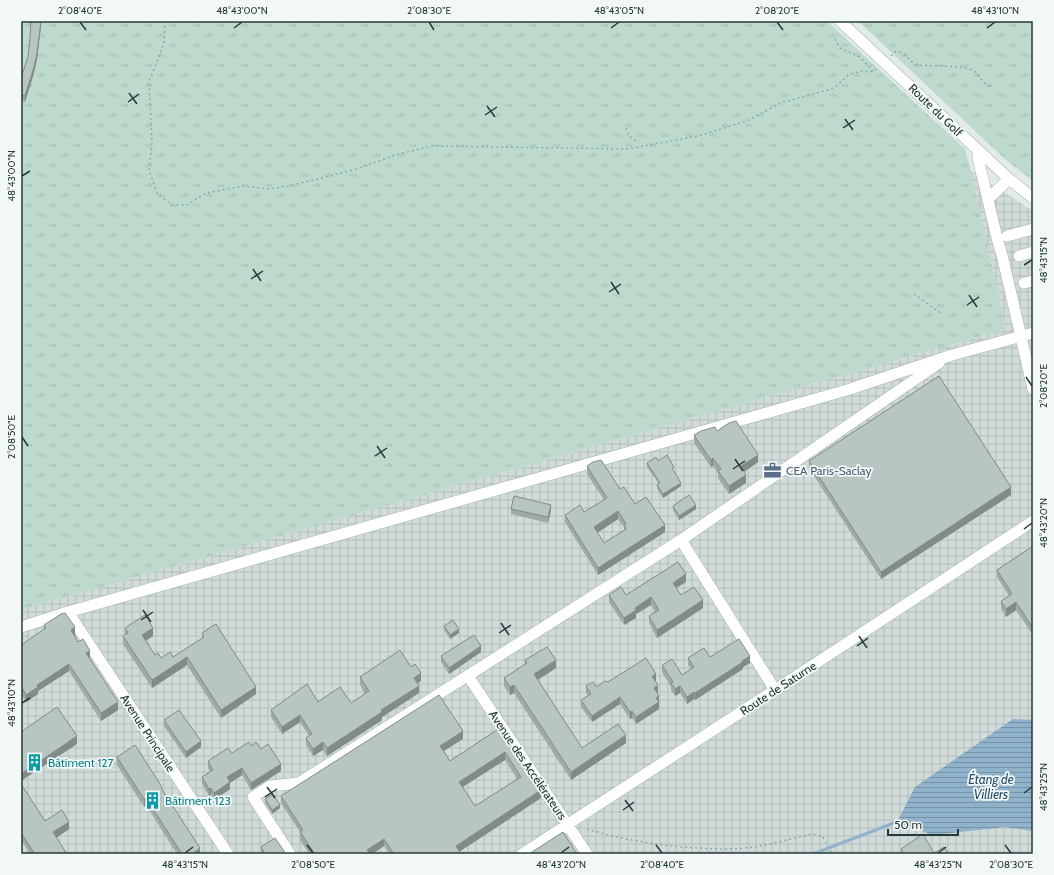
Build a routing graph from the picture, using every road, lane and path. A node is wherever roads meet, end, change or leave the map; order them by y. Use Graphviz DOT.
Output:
graph roads {
  1 [pos="165,21"];
  2 [pos="840,21"];
  3 [pos="835,39"];
  4 [pos="885,62"];
  5 [pos="873,71"];
  6 [pos="990,86"];
  7 [pos="626,128"];
  8 [pos="636,141"];
  9 [pos="978,150"];
  10 [pos="1009,179"];
  11 [pos="1033,198"];
  12 [pos="988,199"];
  13 [pos="1033,230"];
  14 [pos="1007,236"];
  15 [pos="1033,252"];
  16 [pos="1018,256"];
  17 [pos="914,294"];
  18 [pos="942,314"];
  19 [pos="1033,333"];
  20 [pos="1020,336"];
  21 [pos="952,355"];
  22 [pos="1033,389"];
  23 [pos="1033,521"];
  24 [pos="681,540"];
  25 [pos="68,612"];
  26 [pos="21,627"];
  27 [pos="468,676"];
  28 [pos="776,690"];
  29 [pos="568,824"];
  30 [pos="587,829"];
  31 [pos="228,854"];
  32 [pos="290,854"];
  33 [pos="522,854"];
  34 [pos="588,854"];
  35 [pos="832,854"];
  1 -- 5 [label="path"];
  2 -- 4 [label="street, Route du Golf"];
  3 -- 5 [label="path"];
  4 -- 5 [label="path"];
  4 -- 6 [label="path"];
  4 -- 9 [label="street, Route du Golf"];
  7 -- 8 [label="path"];
  9 -- 10 [label="street, Route du Golf"];
  9 -- 12 [label="street"];
  10 -- 11 [label="street, Route du Golf"];
  10 -- 12 [label="street"];
  12 -- 20 [label="street"];
  13 -- 14 [label="street"];
  15 -- 16 [label="street"];
  17 -- 18 [label="path"];
  19 -- 20 [label="street"];
  20 -- 21 [label="street"];
  20 -- 22 [label="street"];
  21 -- 24 [label="street"];
  21 -- 25 [label="street"];
  23 -- 28 [label="street, Route de Saturne"];
  24 -- 27 [label="street"];
  24 -- 28 [label="street"];
  25 -- 26 [label="street"];
  25 -- 31 [label="street, Avenue Principale"];
  27 -- 29 [label="street, Avenue des Accélérateurs"];
  27 -- 32 [label="street"];
  28 -- 29 [label="street, Route de Saturne"];
  29 -- 33 [label="street, Route de Saturne"];
  29 -- 34 [label="street, Avenue des Accélérateurs"];
  30 -- 35 [label="path"];
}
